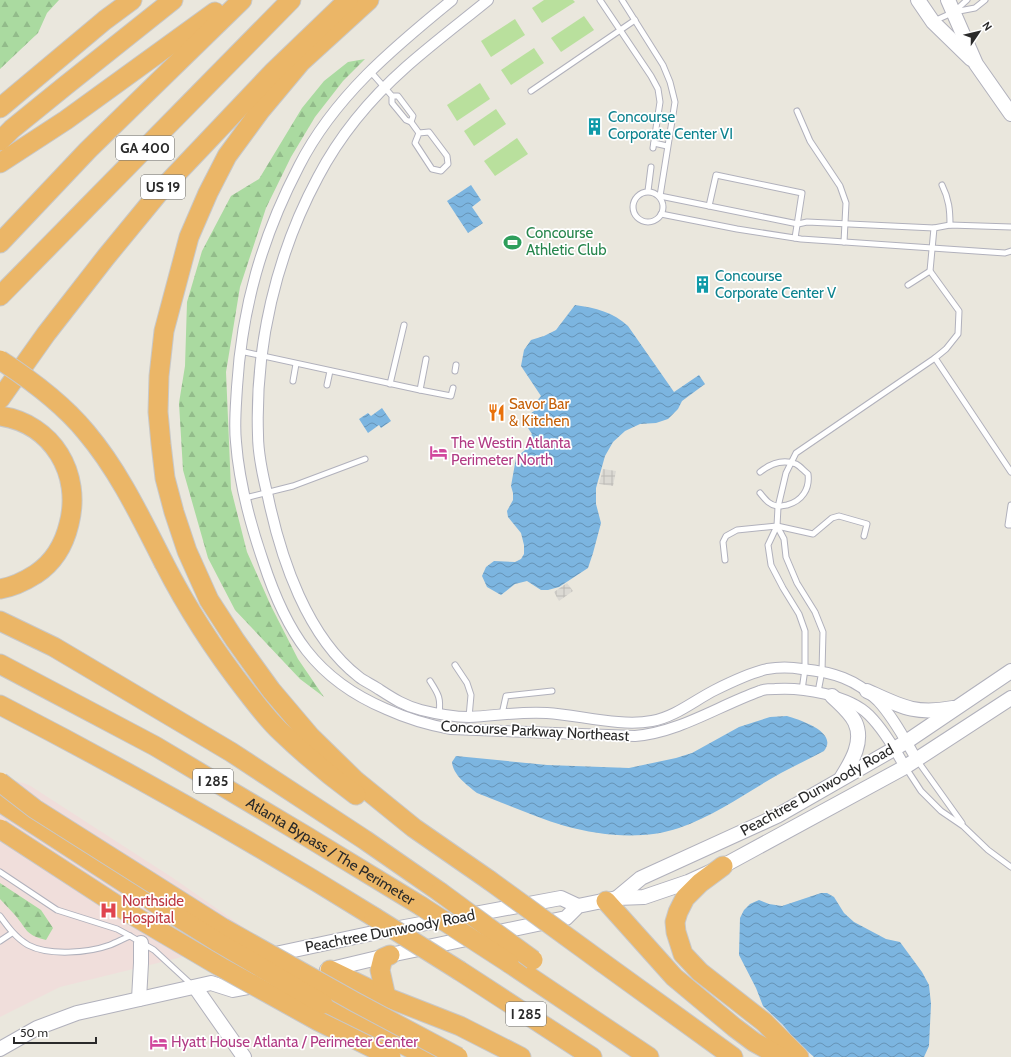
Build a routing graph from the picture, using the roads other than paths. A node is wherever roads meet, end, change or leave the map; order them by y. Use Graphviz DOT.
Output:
graph roads {
  1 [pos="132,0"];
  2 [pos="174,0"];
  3 [pos="232,0"];
  4 [pos="242,0"];
  5 [pos="291,0"];
  6 [pos="348,0"];
  7 [pos="369,0"];
  8 [pos="452,0"];
  9 [pos="488,0"];
  10 [pos="600,0"];
  11 [pos="622,0"];
  12 [pos="918,0"];
  13 [pos="967,0"];
  14 [pos="985,0"];
  15 [pos="951,6"];
  16 [pos="635,20"];
  17 [pos="933,22"];
  18 [pos="620,30"];
  19 [pos="976,64"];
  20 [pos="370,71"];
  21 [pos="385,87"];
  22 [pos="531,91"];
  23 [pos="392,96"];
  24 [pos="0,108"];
  25 [pos="797,111"];
  26 [pos="1011,114"];
  27 [pos="411,122"];
  28 [pos="419,133"];
  29 [pos="0,141"];
  30 [pos="668,146"];
  31 [pos="0,164"];
  32 [pos="651,167"];
  33 [pos="942,185"];
  34 [pos="648,191"];
  35 [pos="660,196"];
  36 [pos="709,206"];
  37 [pos="661,214"];
  38 [pos="798,224"];
  39 [pos="845,224"];
  40 [pos="950,225"];
  41 [pos="1011,227"];
  42 [pos="934,228"];
  43 [pos="795,238"];
  44 [pos="844,242"];
  45 [pos="0,243"];
  46 [pos="932,248"];
  47 [pos="1011,251"];
  48 [pos="930,270"];
  49 [pos="908,286"];
  50 [pos="0,296"];
  51 [pos="404,325"];
  52 [pos="240,351"];
  53 [pos="262,356"];
  54 [pos="936,358"];
  55 [pos="426,359"];
  56 [pos="0,360"];
  57 [pos="296,364"];
  58 [pos="330,371"];
  59 [pos="292,381"];
  60 [pos="327,384"];
  61 [pos="390,384"];
  62 [pos="453,388"];
  63 [pos="420,390"];
  64 [pos="1,397"];
  65 [pos="0,416"];
  66 [pos="365,459"];
  67 [pos="790,463"];
  68 [pos="760,472"];
  69 [pos="1011,472"];
  70 [pos="760,492"];
  71 [pos="267,494"];
  72 [pos="245,498"];
  73 [pos="1011,505"];
  74 [pos="778,507"];
  75 [pos="1011,525"];
  76 [pos="777,526"];
  77 [pos="864,536"];
  78 [pos="725,560"];
  79 [pos="0,589"];
  80 [pos="0,621"];
  81 [pos="0,664"];
  82 [pos="454,665"];
  83 [pos="805,669"];
  84 [pos="822,671"];
  85 [pos="1011,671"];
  86 [pos="430,681"];
  87 [pos="802,690"];
  88 [pos="552,691"];
  89 [pos="868,691"];
  90 [pos="818,692"];
  91 [pos="832,696"];
  92 [pos="1011,698"];
  93 [pos="0,705"];
  94 [pos="958,707"];
  95 [pos="502,714"];
  96 [pos="439,715"];
  97 [pos="469,717"];
  98 [pos="900,745"];
  99 [pos="911,763"];
  100 [pos="840,779"];
  101 [pos="0,782"];
  102 [pos="0,802"];
  103 [pos="963,826"];
  104 [pos="414,828"];
  105 [pos="0,829"];
  106 [pos="723,866"];
  107 [pos="1011,867"];
  108 [pos="0,872"];
  109 [pos="612,900"];
  110 [pos="578,906"];
  111 [pos="0,916"];
  112 [pos="12,933"];
  113 [pos="135,939"];
  114 [pos="0,941"];
  115 [pos="390,955"];
  116 [pos="330,970"];
  117 [pos="211,983"];
  118 [pos="195,987"];
  119 [pos="386,997"];
  120 [pos="139,999"];
  121 [pos="566,1001"];
  122 [pos="0,1049"];
  123 [pos="244,1057"];
  124 [pos="391,1057"];
  125 [pos="428,1057"];
  126 [pos="458,1057"];
  127 [pos="520,1057"];
  128 [pos="592,1057"];
  129 [pos="649,1057"];
  130 [pos="733,1057"];
  131 [pos="781,1057"];
  132 [pos="799,1057"];
  1 -- 24 [label="highway"];
  2 -- 29 [label="highway"];
  3 -- 31 [label="highway"];
  4 -- 45 [label="highway, GA 400"];
  5 -- 50 [label="highway, GA 400"];
  6 -- 64 [label="highway, US 19"];
  7 -- 104 [label="highway"];
  8 -- 20 [label="street, Concourse Parkway Northeast"];
  9 -- 21 [label="street, Concourse Parkway Northeast"];
  10 -- 18 [label="lane"];
  11 -- 16 [label="lane"];
  12 -- 17 [label="main road"];
  13 -- 15 [label="lane"];
  14 -- 15 [label="lane"];
  15 -- 17 [label="lane"];
  15 -- 19 [label="main road"];
  16 -- 18 [label="lane"];
  16 -- 30 [label="lane"];
  17 -- 19 [label="main road"];
  18 -- 22 [label="lane"];
  18 -- 30 [label="lane"];
  19 -- 26 [label="main road"];
  20 -- 21 [label="lane"];
  20 -- 52 [label="street, Concourse Parkway Northeast"];
  21 -- 23 [label="lane"];
  21 -- 53 [label="street, Concourse Parkway Northeast"];
  23 -- 27 [label="lane"];
  23 -- 27 [label="lane"];
  25 -- 39 [label="lane"];
  27 -- 28 [label="lane"];
  28 -- 28 [label="lane"];
  30 -- 35 [label="lane"];
  32 -- 34 [label="lane"];
  33 -- 40 [label="lane"];
  34 -- 35 [label="lane"];
  34 -- 37 [label="lane"];
  35 -- 36 [label="lane"];
  35 -- 37 [label="lane"];
  36 -- 38 [label="lane"];
  36 -- 38 [label="lane"];
  37 -- 43 [label="lane"];
  38 -- 39 [label="lane"];
  38 -- 43 [label="lane"];
  39 -- 42 [label="lane"];
  39 -- 44 [label="lane"];
  40 -- 41 [label="lane"];
  40 -- 42 [label="lane"];
  42 -- 46 [label="lane"];
  43 -- 44 [label="lane"];
  44 -- 46 [label="lane"];
  46 -- 47 [label="lane"];
  46 -- 48 [label="lane"];
  48 -- 49 [label="lane"];
  48 -- 54 [label="lane"];
  51 -- 61 [label="lane"];
  52 -- 53 [label="lane"];
  52 -- 72 [label="street, Concourse Parkway Northeast"];
  53 -- 57 [label="lane"];
  53 -- 71 [label="street, Concourse Parkway Northeast"];
  54 -- 67 [label="lane"];
  54 -- 69 [label="lane"];
  55 -- 63 [label="lane"];
  56 -- 104 [label="highway, bridge"];
  57 -- 58 [label="lane"];
  57 -- 59 [label="lane"];
  58 -- 60 [label="lane"];
  58 -- 61 [label="lane"];
  61 -- 63 [label="lane"];
  62 -- 63 [label="lane"];
  65 -- 79 [label="highway"];
  66 -- 71 [label="lane"];
  67 -- 68 [label="lane"];
  67 -- 74 [label="lane"];
  67 -- 74 [label="lane"];
  70 -- 74 [label="lane"];
  71 -- 72 [label="lane"];
  71 -- 96 [label="street, Concourse Parkway Northeast"];
  72 -- 87 [label="street, Concourse Parkway Northeast"];
  73 -- 75 [label="lane"];
  74 -- 76 [label="lane"];
  76 -- 77 [label="lane"];
  76 -- 78 [label="lane"];
  76 -- 83 [label="lane"];
  76 -- 84 [label="lane"];
  80 -- 121 [label="highway, bridge"];
  81 -- 121 [label="highway, Atlanta Bypass / The Perimeter / I 285, bridge"];
  82 -- 97 [label="lane"];
  83 -- 84 [label="street, Concourse Parkway Northeast"];
  83 -- 87 [label="lane"];
  83 -- 95 [label="street, Concourse Parkway Northeast"];
  84 -- 89 [label="street, Concourse Parkway Northeast"];
  84 -- 90 [label="lane"];
  85 -- 94 [label="main road, Peachtree Dunwoody Road"];
  86 -- 96 [label="lane"];
  87 -- 90 [label="street, Concourse Parkway Northeast"];
  88 -- 95 [label="lane"];
  89 -- 94 [label="main road"];
  89 -- 98 [label="street, Concourse Parkway Northeast"];
  90 -- 91 [label="street, Concourse Parkway Northeast"];
  91 -- 98 [label="street, Concourse Parkway Northeast"];
  91 -- 100 [label="main road"];
  92 -- 99 [label="main road, Peachtree Dunwoody Road"];
  93 -- 128 [label="highway, I 285, bridge"];
  94 -- 98 [label="main road, Peachtree Dunwoody Road"];
  95 -- 97 [label="street, Concourse Parkway Northeast"];
  96 -- 97 [label="street, Concourse Parkway Northeast"];
  98 -- 99 [label="street, Concourse Parkway Northeast"];
  98 -- 100 [label="main road, Peachtree Dunwoody Road"];
  99 -- 103 [label="lane"];
  99 -- 103 [label="lane"];
  99 -- 106 [label="main road, Peachtree Dunwoody Road"];
  100 -- 109 [label="main road, Peachtree Dunwoody Road"];
  101 -- 126 [label="highway, bridge"];
  102 -- 125 [label="highway, bridge"];
  103 -- 107 [label="lane"];
  104 -- 130 [label="highway, bridge"];
  105 -- 124 [label="highway, bridge"];
  106 -- 109 [label="main road, Peachtree Dunwoody Road"];
  106 -- 132 [label="highway"];
  108 -- 113 [label="lane"];
  109 -- 110 [label="main road, Peachtree Dunwoody Road"];
  109 -- 131 [label="highway"];
  110 -- 115 [label="main road, Peachtree Dunwoody Road"];
  110 -- 117 [label="main road, Peachtree Dunwoody Road"];
  111 -- 112 [label="lane"];
  112 -- 113 [label="lane"];
  112 -- 114 [label="lane"];
  113 -- 118 [label="lane"];
  113 -- 120 [label="main road"];
  115 -- 116 [label="main road, Peachtree Dunwoody Road"];
  115 -- 119 [label="highway"];
  116 -- 117 [label="main road, Peachtree Dunwoody Road"];
  116 -- 119 [label="highway"];
  117 -- 118 [label="main road"];
  118 -- 120 [label="main road"];
  118 -- 123 [label="main road"];
  119 -- 127 [label="highway"];
  120 -- 122 [label="main road"];
  121 -- 129 [label="highway, Atlanta Bypass / The Perimeter / I 285"];
}
